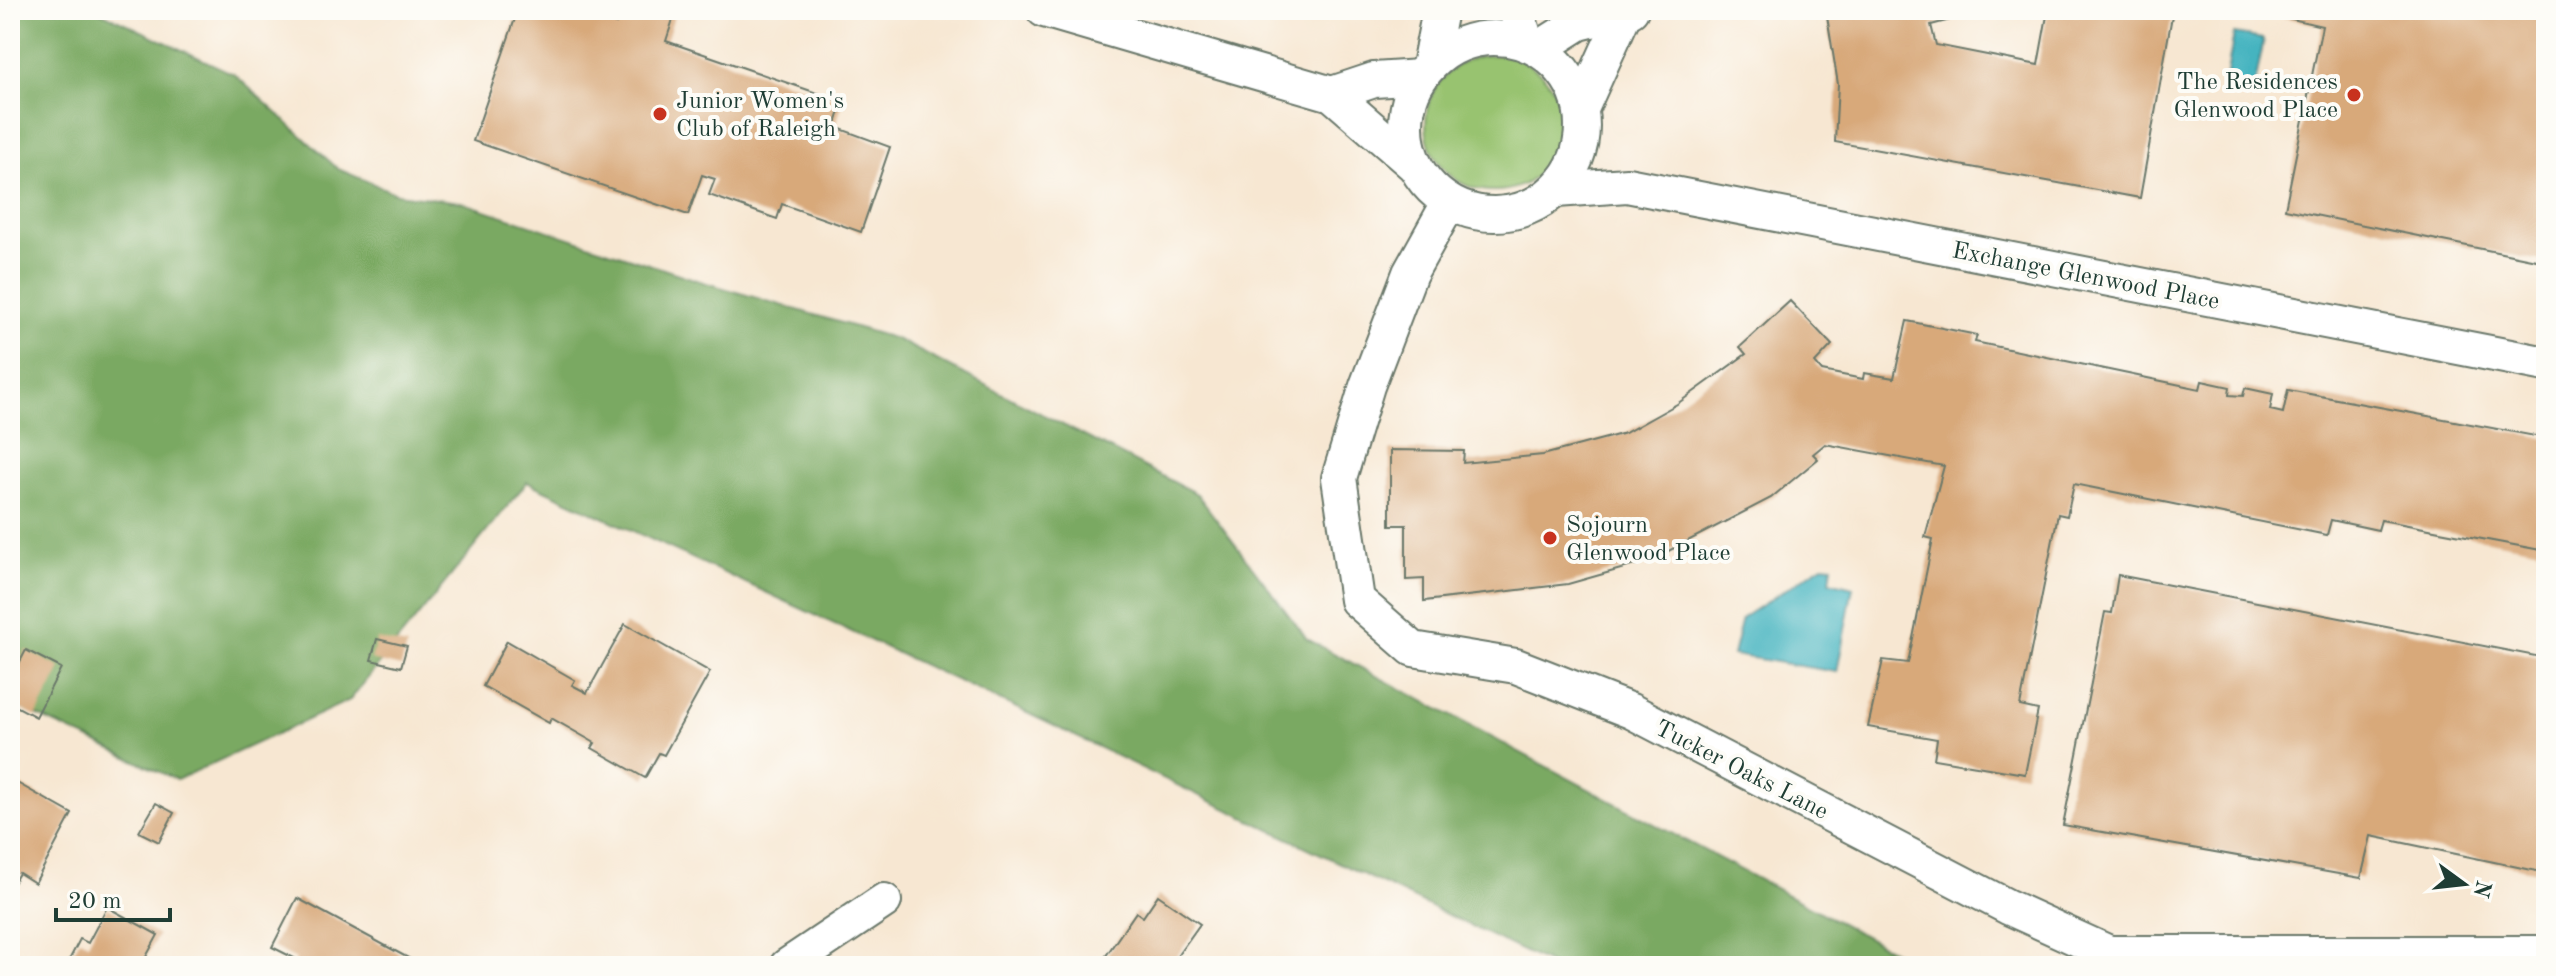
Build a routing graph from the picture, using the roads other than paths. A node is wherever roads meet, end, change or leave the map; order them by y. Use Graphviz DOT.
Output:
graph roads {
  1 [pos="1044,10"];
  2 [pos="1440,10"];
  3 [pos="1516,10"];
  4 [pos="1628,12"];
  5 [pos="1532,46"];
  6 [pos="1424,72"];
  7 [pos="1332,94"];
  8 [pos="1581,120"];
  9 [pos="1414,165"];
  10 [pos="1627,185"];
  11 [pos="1556,190"];
  12 [pos="1449,203"];
  13 [pos="2546,364"];
  14 [pos="884,901"];
  15 [pos="2546,953"];
  16 [pos="787,966"];
  1 -- 7 [label="street"];
  2 -- 6 [label="street"];
  3 -- 5 [label="street"];
  4 -- 5 [label="street"];
  4 -- 8 [label="street"];
  5 -- 6 [label="street"];
  5 -- 8 [label="street"];
  6 -- 7 [label="street"];
  6 -- 9 [label="street"];
  7 -- 9 [label="street"];
  8 -- 10 [label="street"];
  8 -- 11 [label="street"];
  9 -- 12 [label="street"];
  10 -- 11 [label="street, Exchange Glenwood Place"];
  10 -- 13 [label="street, Exchange Glenwood Place"];
  11 -- 12 [label="street"];
  12 -- 15 [label="street, Tucker Oaks Lane"];
  14 -- 16 [label="street"];
}
